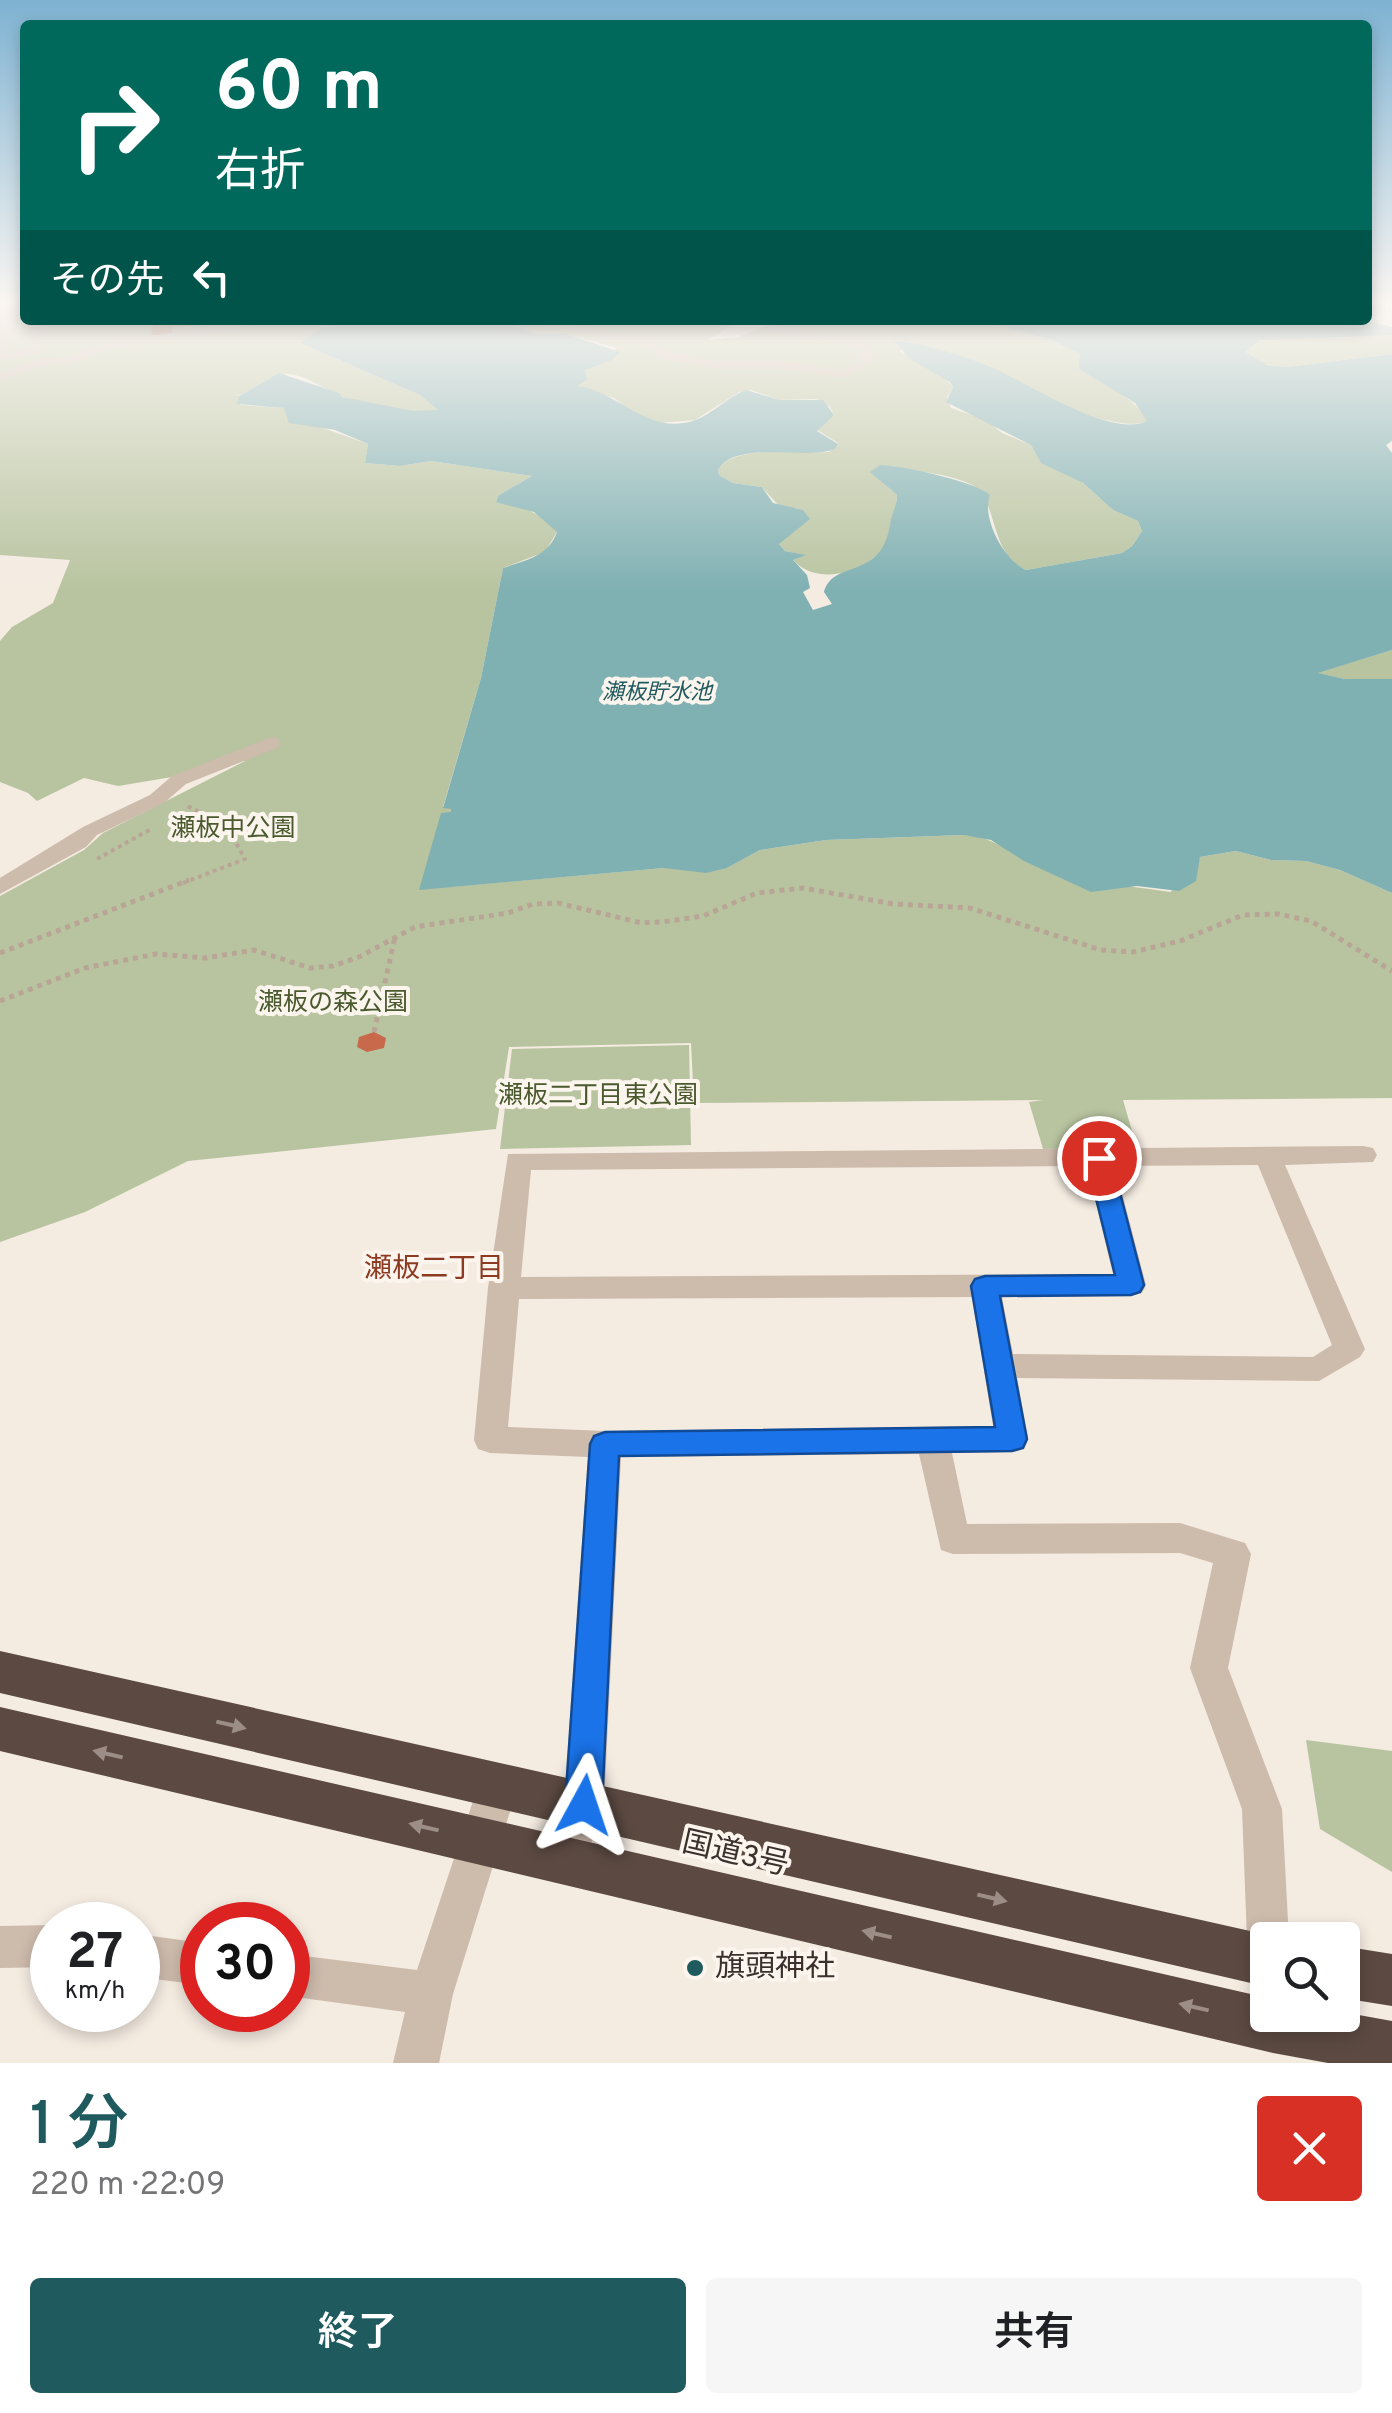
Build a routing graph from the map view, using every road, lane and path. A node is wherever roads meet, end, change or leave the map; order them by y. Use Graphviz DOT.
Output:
graph roads {
  1 [pos="272,743"];
  2 [pos="157,800"];
  3 [pos="0,887"];
  4 [pos="395,936"];
  5 [pos="0,952"];
  6 [pos="1392,971"];
  7 [pos="0,1000"];
  8 [pos="374,1032"];
  9 [pos="1363,1155"];
  10 [pos="1268,1157"];
  11 [pos="1099,1158"];
  12 [pos="985,1286"];
  13 [pos="503,1288"];
  14 [pos="1000,1366"];
  15 [pos="933,1442"];
  16 [pos="605,1444"];
  17 [pos="0,1672"];
  18 [pos="0,1729"];
  19 [pos="498,1786"];
  20 [pos="584,1805"];
  21 [pos="478,1840"];
  22 [pos="564,1861"];
  23 [pos="1267,1922"];
  24 [pos="30,1946"];
  25 [pos="0,1947"];
  26 [pos="1250,1957"];
  27 [pos="1360,1975"];
  28 [pos="310,1978"];
  29 [pos="1392,1980"];
  30 [pos="431,1994"];
  31 [pos="1250,2015"];
  32 [pos="1324,2032"];
  33 [pos="1392,2048"];
  34 [pos="416,2063"];
  1 -- 2 [label="street"];
  2 -- 3 [label="street"];
  2 -- 5 [label="path"];
  4 -- 6 [label="path"];
  4 -- 7 [label="path"];
  4 -- 8 [label="path"];
  9 -- 10 [label="street"];
  10 -- 11 [label="street"];
  10 -- 14 [label="street"];
  11 -- 12 [label="street"];
  11 -- 13 [label="street"];
  12 -- 13 [label="street"];
  12 -- 14 [label="street"];
  13 -- 16 [label="street"];
  14 -- 15 [label="street"];
  15 -- 16 [label="street"];
  15 -- 23 [label="street"];
  16 -- 20 [label="street"];
  17 -- 19 [label="highway, 国道3号, one-way"];
  21 -- 18 [label="highway, 国道3号, one-way"];
  19 -- 20 [label="highway, 国道3号"];
  19 -- 21 [label="street"];
  20 -- 22 [label="street"];
  20 -- 26 [label="highway, 国道3号, one-way"];
  21 -- 22 [label="highway, 国道3号"];
  21 -- 30 [label="street"];
  31 -- 22 [label="highway, 国道3号, one-way"];
  24 -- 25 [label="street"];
  27 -- 29 [label="highway"];
  28 -- 30 [label="street"];
  30 -- 34 [label="street"];
  32 -- 33 [label="highway, 国道3号"];
}
